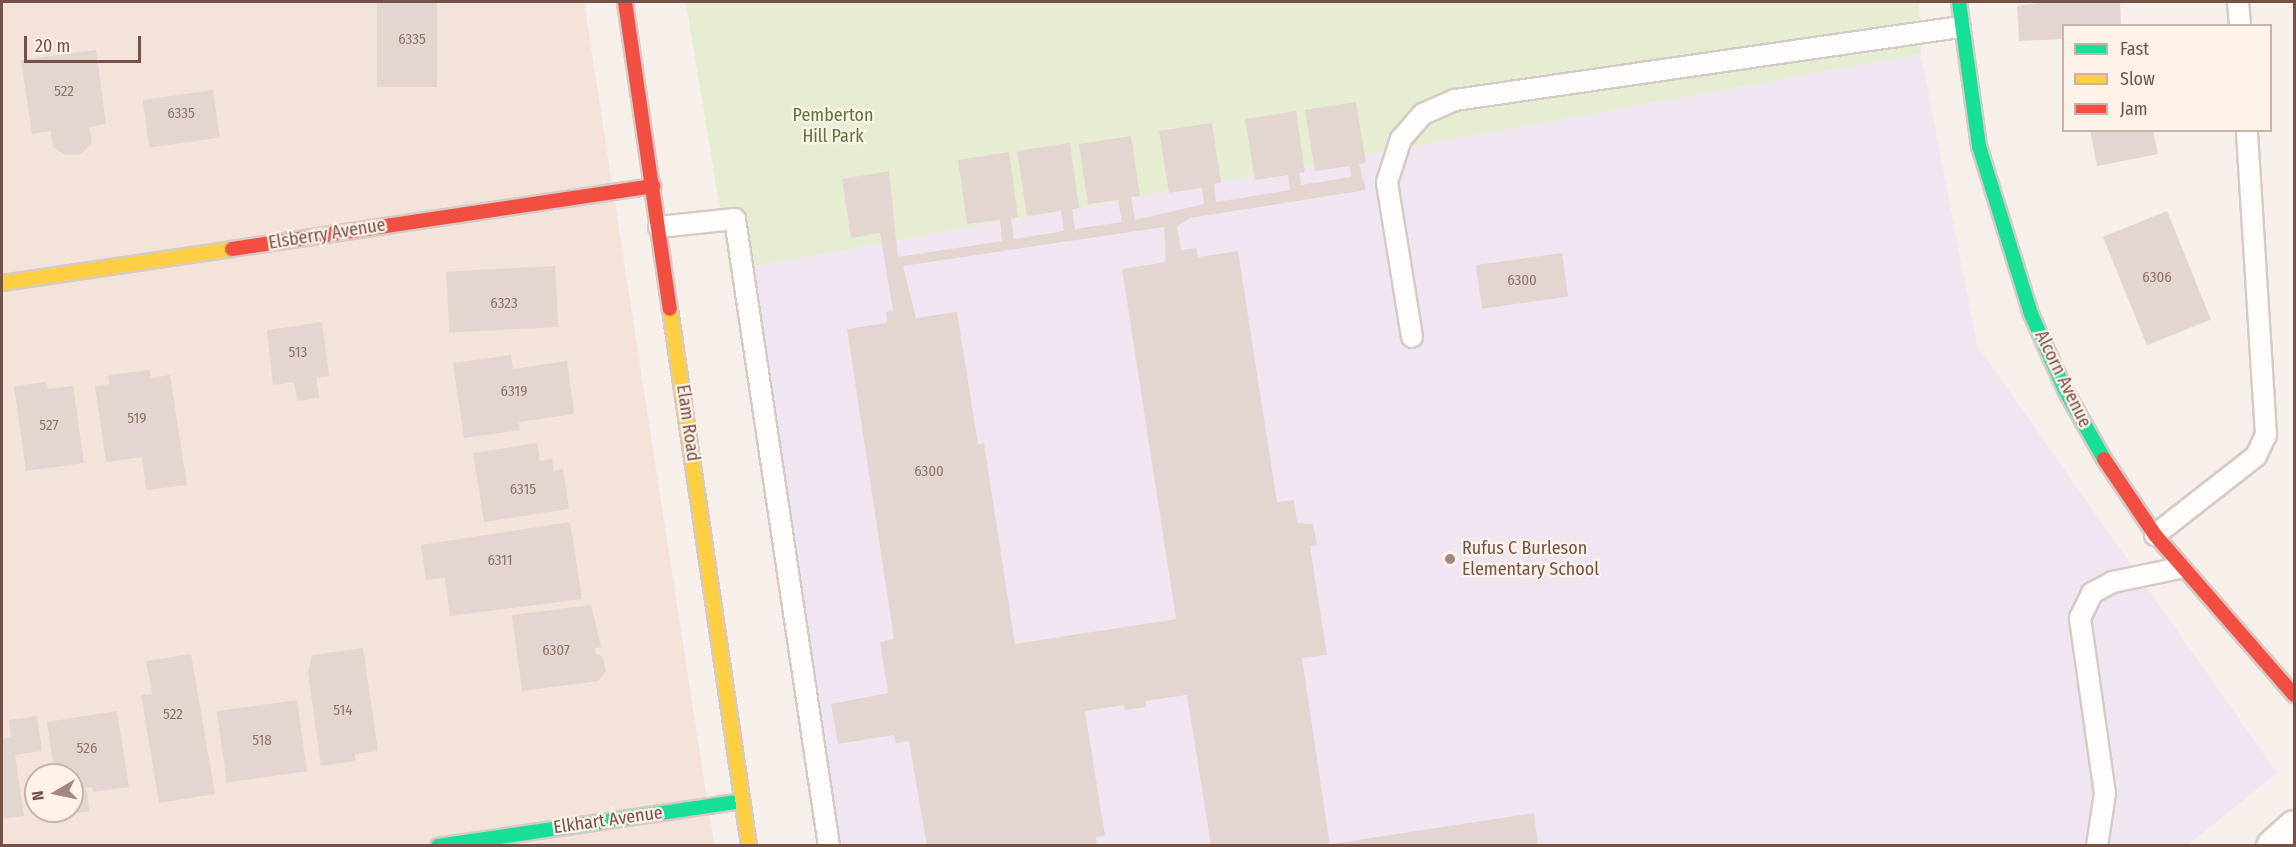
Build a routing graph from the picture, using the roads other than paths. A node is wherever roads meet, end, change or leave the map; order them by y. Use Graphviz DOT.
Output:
graph roads {
  1 [pos="625,2"];
  2 [pos="1959,2"];
  3 [pos="2238,2"];
  4 [pos="2240,24"];
  5 [pos="1960,27"];
  6 [pos="2247,132"];
  7 [pos="653,186"];
  8 [pos="659,227"];
  9 [pos="2,283"];
  10 [pos="1412,337"];
  11 [pos="2155,535"];
  12 [pos="2180,568"];
  13 [pos="2295,696"];
  14 [pos="742,801"];
  15 [pos="2295,827"];
  16 [pos="438,846"];
  17 [pos="749,846"];
  18 [pos="829,846"];
  19 [pos="2097,846"];
  20 [pos="2273,846"];
  1 -- 7 [label="street, Elam Road"];
  2 -- 5 [label="street, Alcorn Avenue"];
  3 -- 4 [label="lane"];
  5 -- 10 [label="lane"];
  5 -- 11 [label="street, Alcorn Avenue"];
  6 -- 11 [label="lane"];
  7 -- 8 [label="street, Elam Road"];
  7 -- 9 [label="street, Elsberry Avenue"];
  8 -- 14 [label="street, Elam Road"];
  8 -- 18 [label="lane"];
  11 -- 12 [label="street, Alcorn Avenue"];
  12 -- 13 [label="street, Alcorn Avenue"];
  12 -- 19 [label="lane"];
  14 -- 16 [label="street, Elkhart Avenue"];
  14 -- 17 [label="street, Elam Road"];
  15 -- 20 [label="street"];
}
